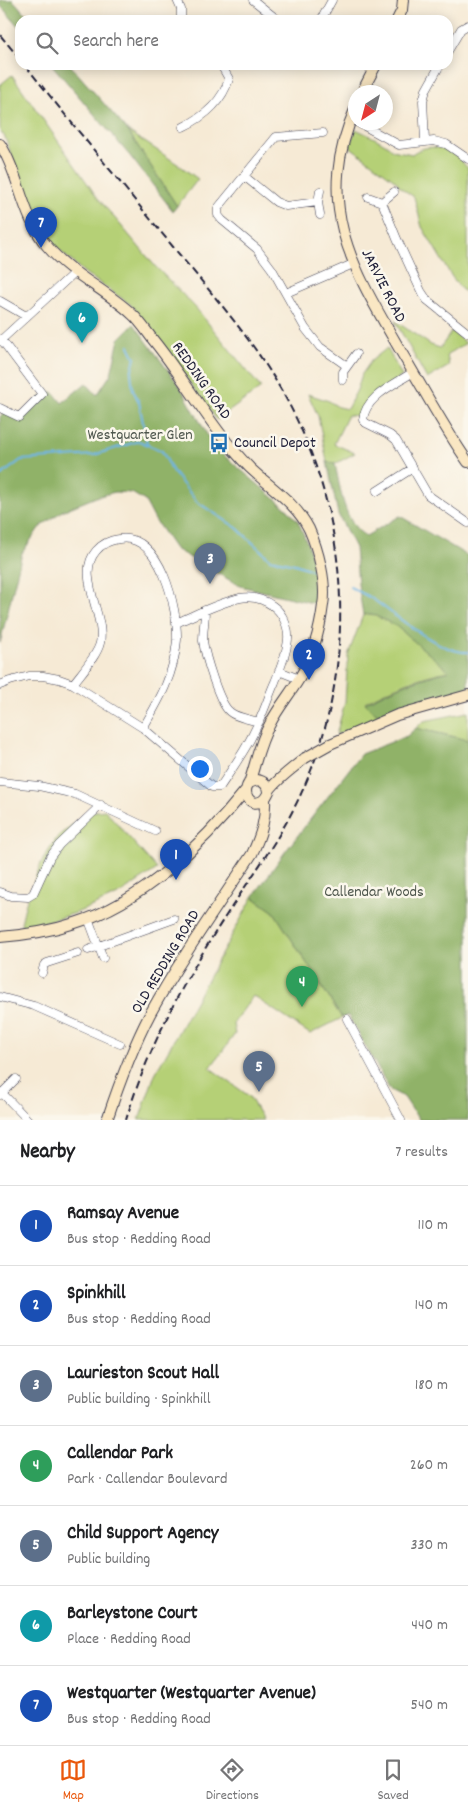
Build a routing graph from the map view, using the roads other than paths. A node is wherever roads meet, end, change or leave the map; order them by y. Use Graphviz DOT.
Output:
graph roads {
  1 [pos="177,0"];
  2 [pos="332,0"];
  3 [pos="403,0"];
  4 [pos="257,1"];
  5 [pos="181,15"];
  6 [pos="272,15"];
  7 [pos="324,15"];
  8 [pos="400,15"];
  9 [pos="468,25"];
  10 [pos="453,43"];
  11 [pos="224,70"];
  12 [pos="373,70"];
  13 [pos="437,70"];
  14 [pos="366,85"];
  15 [pos="183,128"];
  16 [pos="351,130"];
  17 [pos="371,130"];
  18 [pos="323,133"];
  19 [pos="424,141"];
  20 [pos="0,144"];
  21 [pos="468,159"];
  22 [pos="244,176"];
  23 [pos="320,191"];
  24 [pos="394,192"];
  25 [pos="368,198"];
  26 [pos="318,202"];
  27 [pos="382,202"];
  28 [pos="320,215"];
  29 [pos="353,264"];
  30 [pos="75,272"];
  31 [pos="286,293"];
  32 [pos="0,301"];
  33 [pos="26,316"];
  34 [pos="468,333"];
  35 [pos="1,340"];
  36 [pos="356,354"];
  37 [pos="347,366"];
  38 [pos="414,372"];
  39 [pos="343,380"];
  40 [pos="0,408"];
  41 [pos="468,462"];
  42 [pos="413,468"];
  43 [pos="377,491"];
  44 [pos="468,522"];
  45 [pos="205,610"];
  46 [pos="176,623"];
  47 [pos="279,671"];
  48 [pos="299,679"];
  49 [pos="73,684"];
  50 [pos="0,685"];
  51 [pos="468,695"];
  52 [pos="259,722"];
  53 [pos="143,728"];
  54 [pos="255,764"];
  55 [pos="0,782"];
  56 [pos="247,787"];
  57 [pos="264,788"];
  58 [pos="253,801"];
  59 [pos="101,805"];
  60 [pos="229,811"];
  61 [pos="263,826"];
  62 [pos="155,831"];
  63 [pos="0,892"];
  64 [pos="88,918"];
  65 [pos="174,919"];
  66 [pos="0,937"];
  67 [pos="99,947"];
  68 [pos="88,950"];
  69 [pos="78,953"];
  70 [pos="103,958"];
  71 [pos="42,973"];
  72 [pos="0,997"];
  73 [pos="347,1019"];
  74 [pos="120,1044"];
  75 [pos="16,1079"];
  76 [pos="1,1094"];
  77 [pos="28,1120"];
  78 [pos="106,1120"];
  79 [pos="401,1120"];
  1 -- 5 [label="street"];
  2 -- 7 [label="street"];
  3 -- 8 [label="main road"];
  4 -- 6 [label="street"];
  9 -- 10 [label="street"];
  11 -- 15 [label="street"];
  12 -- 14 [label="main road"];
  13 -- 19 [label="street"];
  16 -- 29 [label="main road, JARVIE ROAD"];
  17 -- 19 [label="street"];
  18 -- 22 [label="street"];
  19 -- 21 [label="street"];
  20 -- 30 [label="main road, REDDING ROAD"];
  22 -- 26 [label="street"];
  22 -- 31 [label="street"];
  23 -- 26 [label="street"];
  24 -- 27 [label="street"];
  25 -- 27 [label="street"];
  26 -- 28 [label="street"];
  27 -- 34 [label="street"];
  29 -- 31 [label="street"];
  29 -- 38 [label="main road, JARVIE ROAD"];
  30 -- 33 [label="street"];
  30 -- 48 [label="main road, REDDING ROAD"];
  31 -- 37 [label="street"];
  32 -- 33 [label="street"];
  33 -- 35 [label="street"];
  35 -- 40 [label="street"];
  36 -- 37 [label="street"];
  37 -- 39 [label="street"];
  38 -- 41 [label="main road, JARVIE ROAD"];
  38 -- 42 [label="street"];
  42 -- 43 [label="street"];
  42 -- 44 [label="street"];
  45 -- 46 [label="street"];
  45 -- 47 [label="street"];
  45 -- 52 [label="street"];
  46 -- 49 [label="street"];
  46 -- 53 [label="street"];
  47 -- 48 [label="street"];
  47 -- 52 [label="street"];
  48 -- 54 [label="main road, REDDING ROAD"];
  49 -- 50 [label="street"];
  49 -- 53 [label="street"];
  51 -- 57 [label="main road, bridge"];
  52 -- 53 [label="street"];
  54 -- 56 [label="main road, REDDING ROAD"];
  54 -- 57 [label="main road"];
  55 -- 59 [label="street"];
  56 -- 57 [label="main road"];
  56 -- 58 [label="main road"];
  56 -- 60 [label="main road, REDDING ROAD"];
  57 -- 58 [label="main road"];
  57 -- 61 [label="main road, OLD REDDING ROAD"];
  58 -- 60 [label="main road, REDDING ROAD"];
  58 -- 61 [label="main road"];
  59 -- 62 [label="street"];
  59 -- 63 [label="street"];
  60 -- 64 [label="main road, REDDING ROAD"];
  61 -- 78 [label="main road, OLD REDDING ROAD"];
  64 -- 66 [label="main road, REDDING ROAD"];
  64 -- 67 [label="street"];
  65 -- 67 [label="street"];
  67 -- 68 [label="street"];
  67 -- 70 [label="street"];
  69 -- 71 [label="street"];
  72 -- 74 [label="street"];
  73 -- 79 [label="street"];
  75 -- 76 [label="street"];
  76 -- 77 [label="street"];
}
